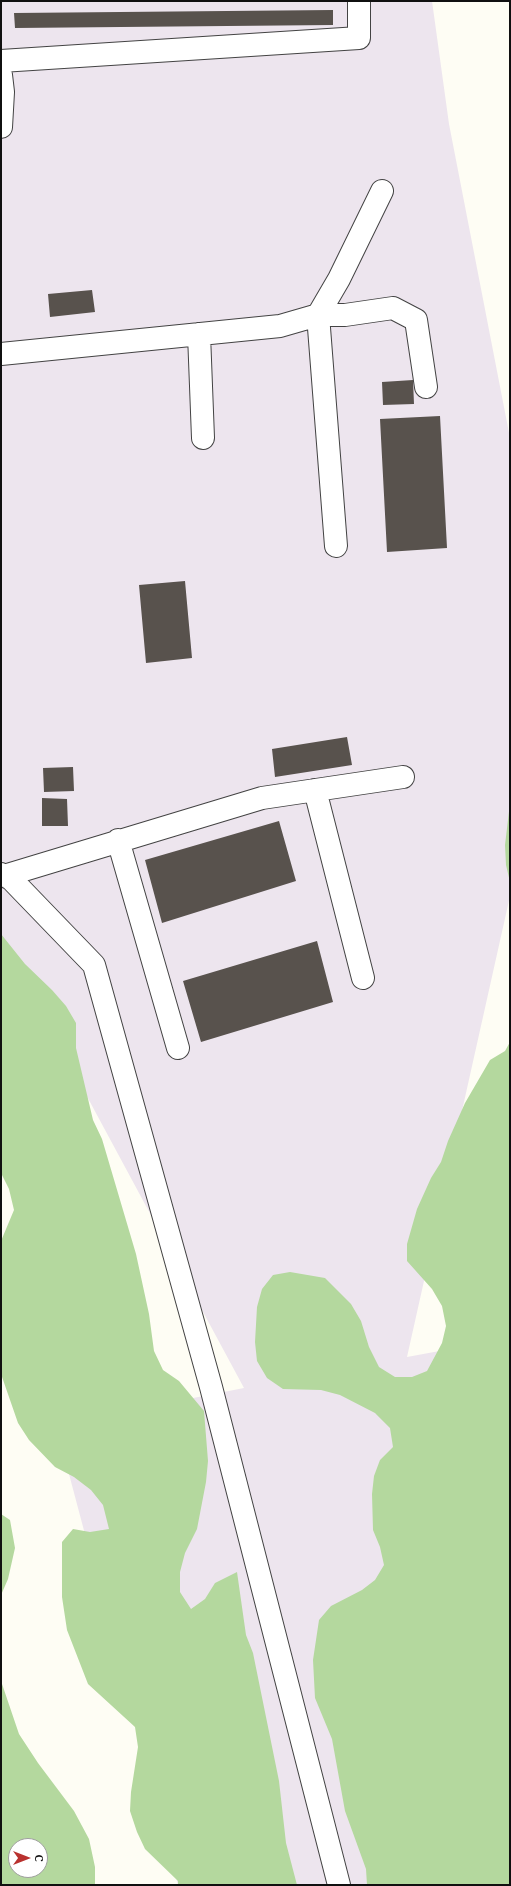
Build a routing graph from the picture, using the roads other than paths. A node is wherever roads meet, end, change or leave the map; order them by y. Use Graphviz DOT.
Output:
graph roads {
  1 [pos="359,1"];
  2 [pos="1,61"];
  3 [pos="1,74"];
  4 [pos="1,127"];
  5 [pos="382,191"];
  6 [pos="318,315"];
  7 [pos="199,334"];
  8 [pos="1,354"];
  9 [pos="426,387"];
  10 [pos="202,438"];
  11 [pos="336,546"];
  12 [pos="403,777"];
  13 [pos="315,790"];
  14 [pos="118,840"];
  15 [pos="3,875"];
  16 [pos="362,978"];
  17 [pos="178,1048"];
  18 [pos="339,1885"];
  1 -- 2 [label="lane"];
  3 -- 4 [label="lane"];
  5 -- 6 [label="lane"];
  6 -- 7 [label="lane"];
  6 -- 9 [label="lane"];
  6 -- 11 [label="lane"];
  7 -- 8 [label="lane"];
  7 -- 10 [label="lane"];
  12 -- 13 [label="lane"];
  13 -- 14 [label="lane"];
  13 -- 16 [label="lane"];
  14 -- 15 [label="lane"];
  14 -- 17 [label="lane"];
  15 -- 18 [label="lane"];
}
